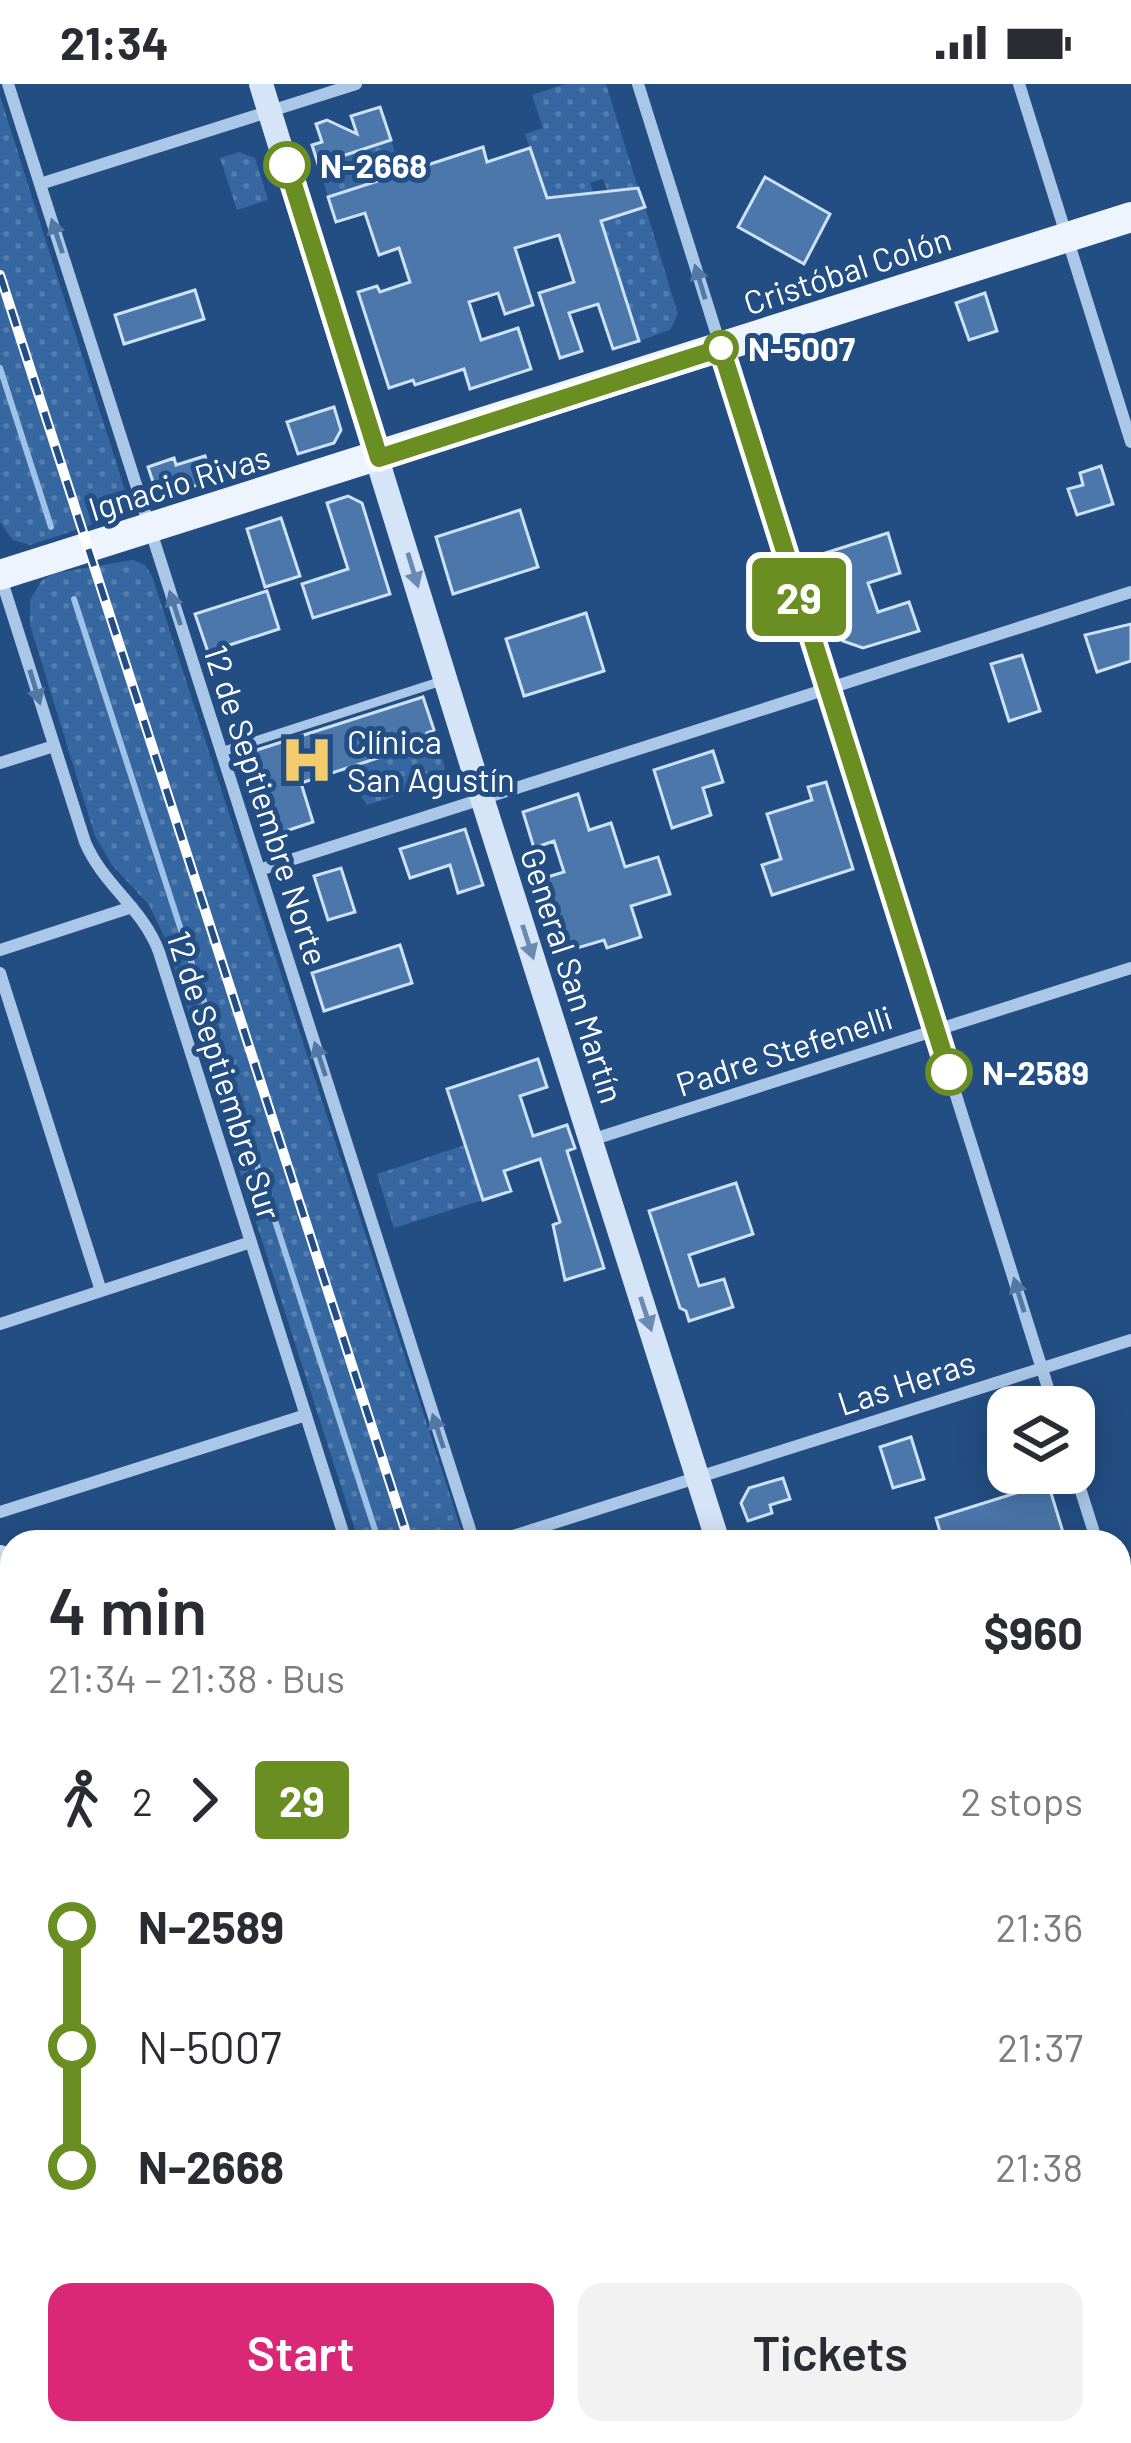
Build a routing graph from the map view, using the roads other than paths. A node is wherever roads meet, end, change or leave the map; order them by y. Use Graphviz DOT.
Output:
graph roads {
  1 [pos="8,84"];
  2 [pos="261,84"];
  3 [pos="356,84"];
  4 [pos="638,84"];
  5 [pos="1019,84"];
  6 [pos="270,111"];
  7 [pos="40,184"];
  8 [pos="1131,218"];
  9 [pos="1067,238"];
  10 [pos="721,348"];
  11 [pos="1131,442"];
  12 [pos="379,458"];
  13 [pos="150,528"];
  14 [pos="0,575"];
  15 [pos="1131,592"];
  16 [pos="446,680"];
  17 [pos="828,688"];
  18 [pos="54,746"];
  19 [pos="221,752"];
  20 [pos="0,763"];
  21 [pos="482,798"];
  22 [pos="259,870"];
  23 [pos="132,907"];
  24 [pos="0,950"];
  25 [pos="1131,968"];
  26 [pos="0,973"];
  27 [pos="936,1030"];
  28 [pos="591,1140"];
  29 [pos="251,1242"];
  30 [pos="101,1291"];
  31 [pos="0,1324"];
  32 [pos="1131,1340"];
  33 [pos="1042,1368"];
  34 [pos="1048,1386"];
  35 [pos="306,1414"];
  36 [pos="698,1476"];
  37 [pos="1082,1494"];
  38 [pos="0,1512"];
  39 [pos="342,1530"];
  40 [pos="470,1530"];
  41 [pos="531,1530"];
  42 [pos="714,1530"];
  43 [pos="1093,1530"];
  1 -- 7 [label="street, 12 de Septiembre Norte"];
  2 -- 6 [label="main road, General San Martín"];
  3 -- 6 [label="street"];
  10 -- 4 [label="street, one-way"];
  5 -- 9 [label="street"];
  6 -- 7 [label="street"];
  6 -- 12 [label="main road, General San Martín"];
  13 -- 7 [label="street, 12 de Septiembre Norte, one-way"];
  8 -- 9 [label="main road, Cristóbal Colón"];
  9 -- 10 [label="main road, Cristóbal Colón"];
  9 -- 11 [label="street"];
  10 -- 12 [label="main road, Cristóbal Colón"];
  10 -- 17 [label="street"];
  12 -- 13 [label="main road, Ignacio Rivas"];
  12 -- 16 [label="main road, General San Martín, one-way"];
  13 -- 14 [label="main road, Ignacio Rivas"];
  19 -- 13 [label="street, 12 de Septiembre Norte, one-way"];
  14 -- 18 [label="street, 12 de Septiembre Sur, one-way"];
  15 -- 17 [label="street"];
  16 -- 19 [label="lane"];
  16 -- 21 [label="main road, General San Martín"];
  17 -- 21 [label="street"];
  17 -- 27 [label="street"];
  18 -- 20 [label="street"];
  18 -- 23 [label="street, 12 de Septiembre Sur"];
  19 -- 22 [label="street, 12 de Septiembre Norte"];
  21 -- 22 [label="street"];
  21 -- 28 [label="main road, General San Martín, one-way"];
  40 -- 22 [label="street, 12 de Septiembre Norte, one-way"];
  23 -- 24 [label="street"];
  23 -- 29 [label="street, 12 de Septiembre Sur"];
  25 -- 27 [label="street, Padre Stefenelli"];
  26 -- 30 [label="street"];
  27 -- 28 [label="street, Padre Stefenelli"];
  33 -- 27 [label="street, one-way"];
  28 -- 36 [label="main road, General San Martín, one-way"];
  29 -- 30 [label="street"];
  29 -- 35 [label="street, 12 de Septiembre Sur"];
  30 -- 31 [label="street"];
  32 -- 33 [label="street, Las Heras"];
  33 -- 34 [label="street"];
  33 -- 36 [label="street, Las Heras"];
  35 -- 38 [label="street"];
  35 -- 39 [label="street, 12 de Septiembre Sur"];
  36 -- 41 [label="street, Las Heras"];
  36 -- 42 [label="main road, General San Martín"];
  37 -- 43 [label="street"];
}
